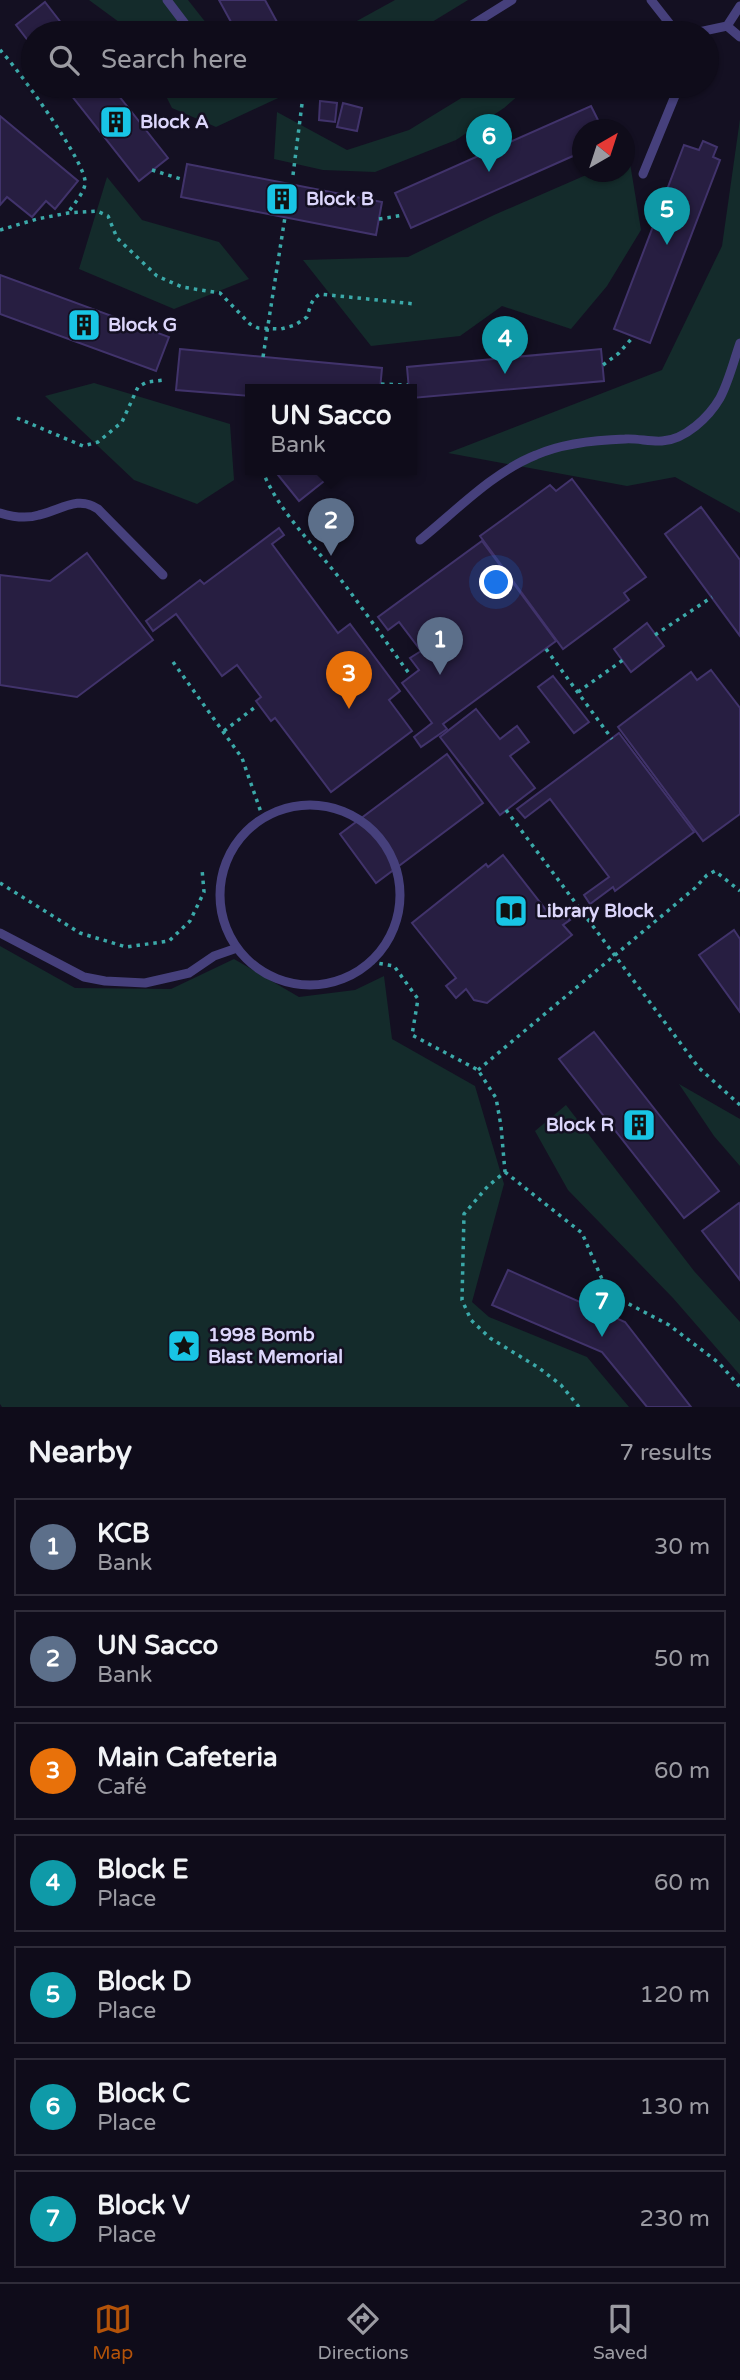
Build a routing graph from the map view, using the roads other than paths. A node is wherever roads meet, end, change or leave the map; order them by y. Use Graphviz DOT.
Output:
graph roads {
  1 [pos="167,0"];
  2 [pos="512,0"];
  3 [pos="652,0"];
  4 [pos="740,6"];
  5 [pos="183,21"];
  6 [pos="478,21"];
  7 [pos="667,21"];
  8 [pos="727,26"];
  9 [pos="719,28"];
  10 [pos="740,37"];
  11 [pos="674,98"];
  12 [pos="643,174"];
  13 [pos="740,342"];
  14 [pos="0,513"];
  15 [pos="420,540"];
  16 [pos="163,575"];
  17 [pos="0,933"];
  18 [pos="237,948"];
  1 -- 5 [label="lane"];
  2 -- 6 [label="lane"];
  3 -- 7 [label="lane"];
  4 -- 8 [label="lane"];
  8 -- 9 [label="lane"];
  8 -- 10 [label="lane"];
  11 -- 12 [label="lane"];
  13 -- 15 [label="lane"];
  14 -- 16 [label="lane"];
  17 -- 18 [label="lane"];
  18 -- 18 [label="lane"];
}
